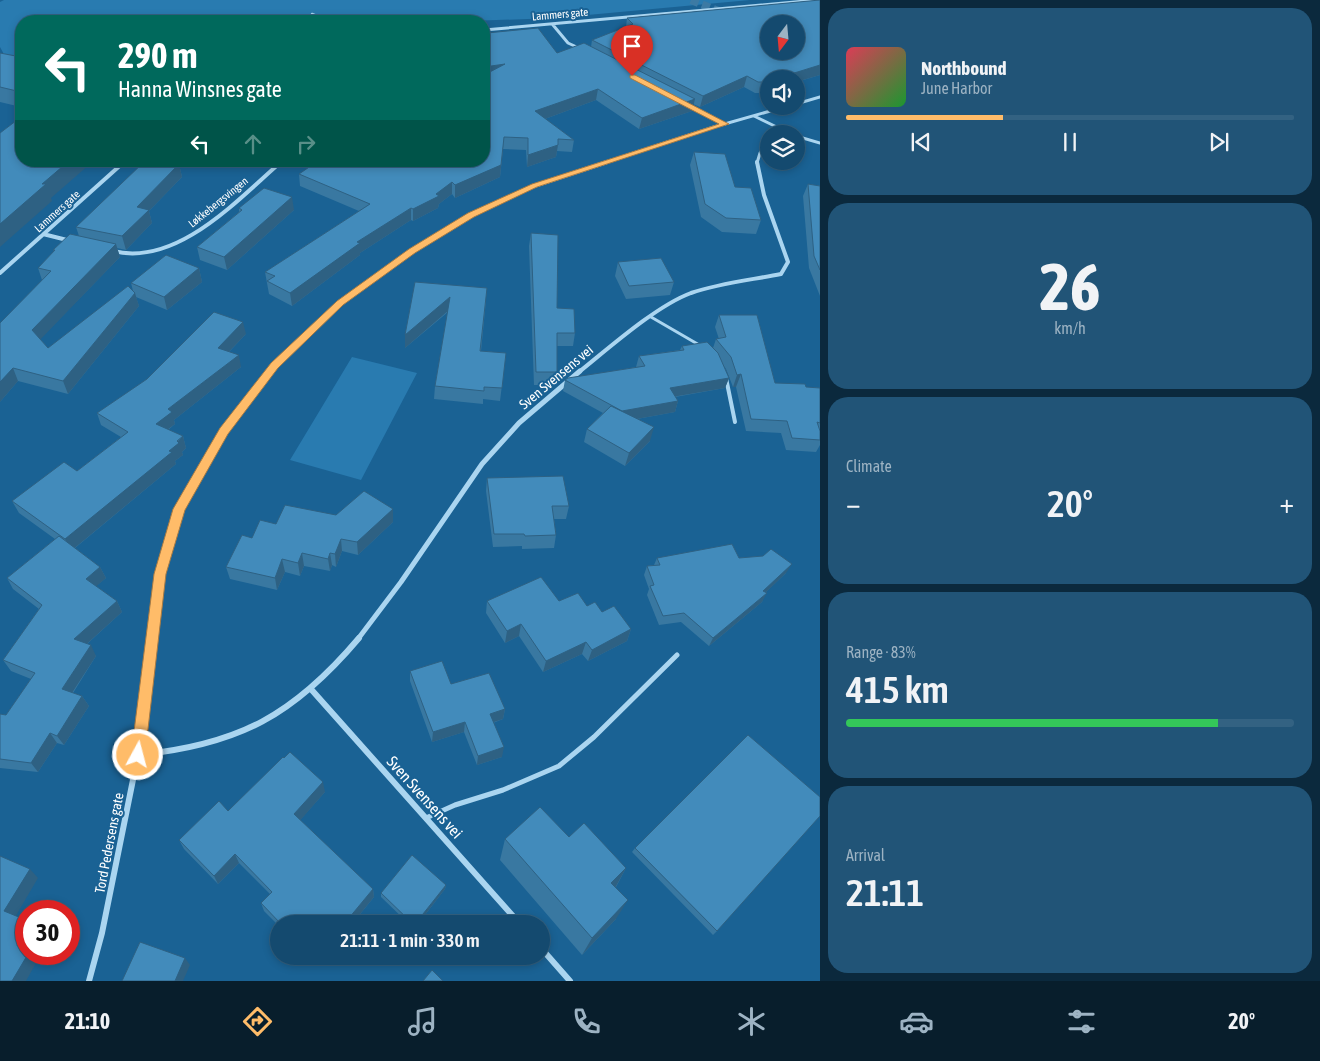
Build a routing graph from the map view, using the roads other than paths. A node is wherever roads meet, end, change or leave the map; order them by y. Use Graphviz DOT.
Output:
graph roads {
  1 [pos="817,0"];
  2 [pos="553,25"];
  3 [pos="490,30"];
  4 [pos="586,52"];
  5 [pos="820,97"];
  6 [pos="805,101"];
  7 [pos="683,102"];
  8 [pos="760,114"];
  9 [pos="754,116"];
  10 [pos="726,124"];
  11 [pos="770,125"];
  12 [pos="805,139"];
  13 [pos="820,143"];
  14 [pos="760,152"];
  15 [pos="118,167"];
  16 [pos="275,167"];
  17 [pos="43,234"];
  18 [pos="78,243"];
  19 [pos="104,249"];
  20 [pos="0,273"];
  21 [pos="651,317"];
  22 [pos="704,348"];
  23 [pos="724,375"];
  24 [pos="735,422"];
  25 [pos="678,655"];
  26 [pos="310,688"];
  27 [pos="138,755"];
  28 [pos="426,818"];
  29 [pos="512,915"];
  30 [pos="550,958"];
  31 [pos="89,981"];
  32 [pos="570,981"];
  1 -- 2 [label="street, Lammers gate"];
  2 -- 3 [label="street, Lammers gate"];
  2 -- 4 [label="street"];
  5 -- 6 [label="street"];
  7 -- 10 [label="street"];
  8 -- 9 [label="street, Tord Pedersens gate"];
  9 -- 10 [label="street, Tord Pedersens gate"];
  9 -- 11 [label="street"];
  10 -- 27 [label="street, Tord Pedersens gate"];
  12 -- 13 [label="street"];
  14 -- 21 [label="street, Sven Svensens vei"];
  15 -- 17 [label="street, Lammers gate"];
  16 -- 19 [label="street, Løkkebergsvingen"];
  17 -- 18 [label="street"];
  17 -- 20 [label="street, Lammers gate"];
  21 -- 22 [label="lane"];
  21 -- 26 [label="street, Sven Svensens vei"];
  23 -- 24 [label="lane"];
  25 -- 28 [label="lane"];
  26 -- 27 [label="street, Sven Svensens vei"];
  26 -- 28 [label="street, Sven Svensens vei"];
  27 -- 31 [label="street, Tord Pedersens gate"];
  28 -- 29 [label="street, Sven Svensens vei"];
  30 -- 32 [label="street"];
}
